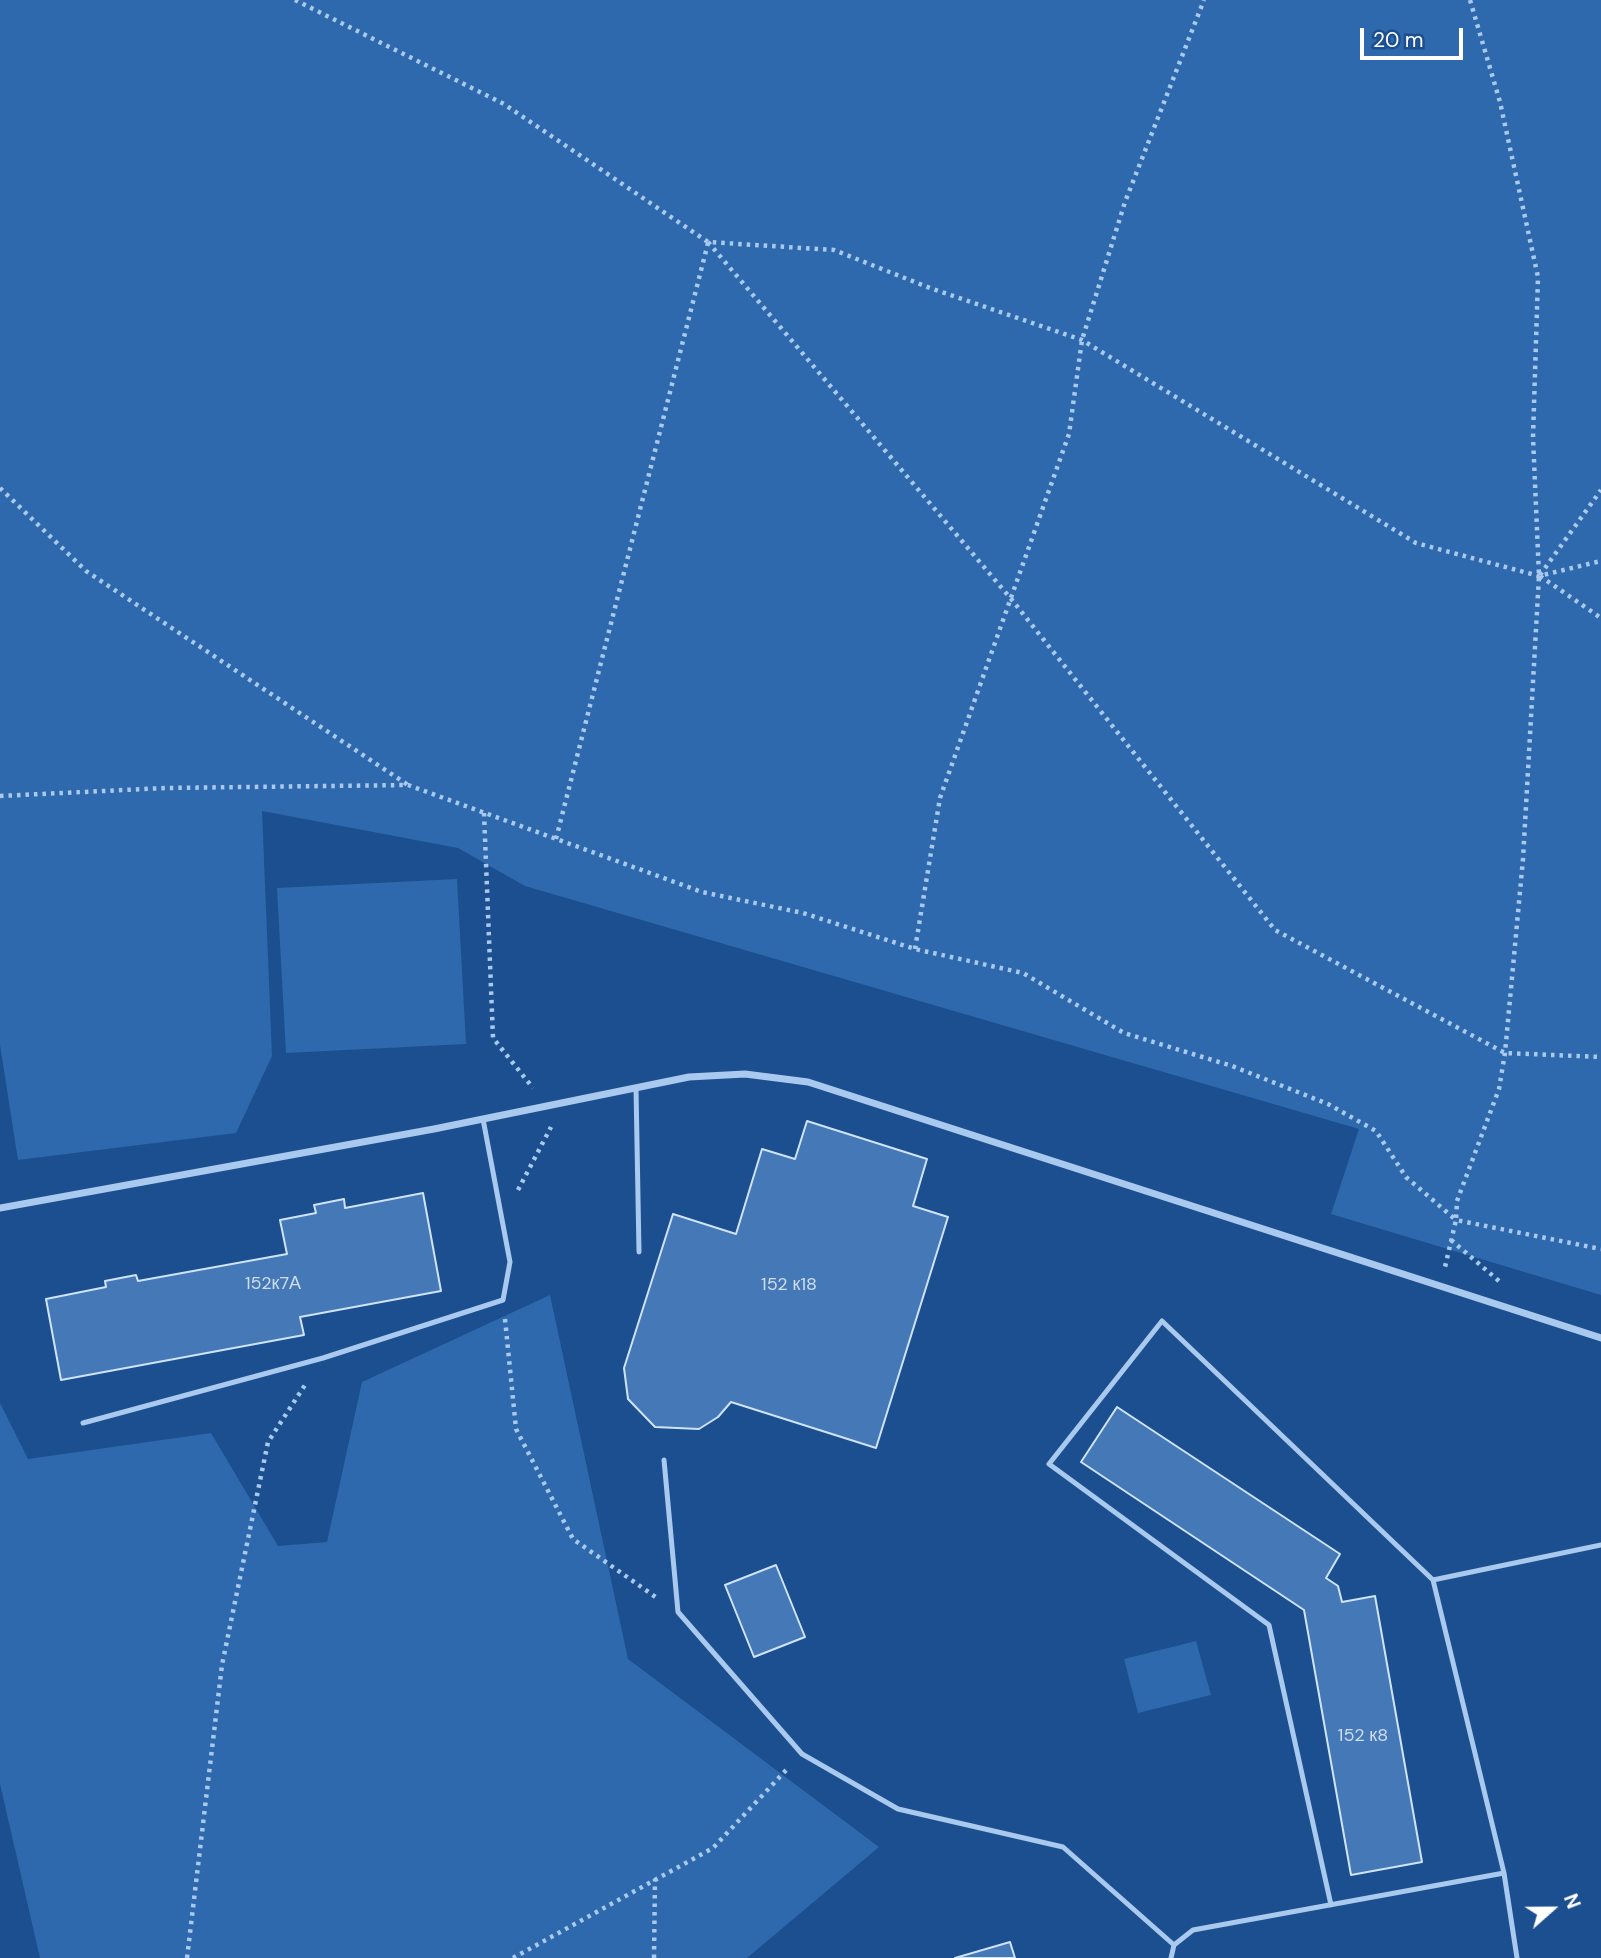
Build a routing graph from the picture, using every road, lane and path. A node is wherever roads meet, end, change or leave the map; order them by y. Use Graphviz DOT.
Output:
graph roads {
  1 [pos="295,0"];
  2 [pos="1204,0"];
  3 [pos="1470,0"];
  4 [pos="708,242"];
  5 [pos="1082,340"];
  6 [pos="0,488"];
  7 [pos="1601,490"];
  8 [pos="1601,561"];
  9 [pos="1539,576"];
  10 [pos="1012,600"];
  11 [pos="1601,618"];
  12 [pos="408,785"];
  13 [pos="0,796"];
  14 [pos="484,813"];
  15 [pos="556,839"];
  16 [pos="915,949"];
  17 [pos="1505,1053"];
  18 [pos="1601,1057"];
  19 [pos="636,1088"];
  20 [pos="547,1106"];
  21 [pos="483,1119"];
  22 [pos="0,1208"];
  23 [pos="503,1220"];
  24 [pos="1456,1220"];
  25 [pos="1601,1249"];
  26 [pos="639,1252"];
  27 [pos="503,1300"];
  28 [pos="1518,1311"];
  29 [pos="1601,1338"];
  30 [pos="323,1358"];
  31 [pos="83,1423"];
  32 [pos="664,1460"];
  33 [pos="1601,1545"];
  34 [pos="1433,1580"];
  35 [pos="678,1612"];
  36 [pos="802,1754"];
  37 [pos="1504,1872"];
  38 [pos="654,1879"];
  39 [pos="1331,1905"];
  40 [pos="1174,1945"];
  41 [pos="187,1958"];
  42 [pos="513,1958"];
  43 [pos="654,1958"];
  44 [pos="1171,1958"];
  45 [pos="1517,1958"];
  1 -- 4 [label="path"];
  2 -- 5 [label="path"];
  3 -- 9 [label="path"];
  4 -- 5 [label="path"];
  4 -- 10 [label="path"];
  4 -- 15 [label="path"];
  5 -- 9 [label="path"];
  5 -- 10 [label="path"];
  6 -- 12 [label="path"];
  7 -- 9 [label="path"];
  8 -- 9 [label="path"];
  9 -- 11 [label="path"];
  9 -- 17 [label="path"];
  10 -- 16 [label="path"];
  10 -- 17 [label="path"];
  12 -- 13 [label="path"];
  12 -- 14 [label="path"];
  14 -- 15 [label="path"];
  14 -- 20 [label="path"];
  15 -- 16 [label="path"];
  16 -- 24 [label="path"];
  17 -- 18 [label="path"];
  17 -- 24 [label="path"];
  19 -- 20 [label="street"];
  19 -- 26 [label="lane"];
  19 -- 28 [label="street"];
  20 -- 21 [label="street"];
  20 -- 23 [label="path"];
  21 -- 22 [label="street"];
  21 -- 23 [label="lane"];
  23 -- 27 [label="lane"];
  24 -- 25 [label="path"];
  24 -- 28 [label="path"];
  27 -- 30 [label="lane"];
  27 -- 35 [label="path"];
  28 -- 29 [label="street"];
  30 -- 31 [label="lane"];
  30 -- 41 [label="path"];
  32 -- 35 [label="lane"];
  33 -- 34 [label="lane"];
  34 -- 37 [label="lane"];
  34 -- 39 [label="lane"];
  35 -- 36 [label="lane"];
  36 -- 38 [label="path"];
  36 -- 40 [label="lane"];
  37 -- 39 [label="lane"];
  37 -- 45 [label="lane"];
  38 -- 42 [label="path"];
  38 -- 43 [label="path"];
  39 -- 40 [label="lane"];
  40 -- 44 [label="lane"];
}
